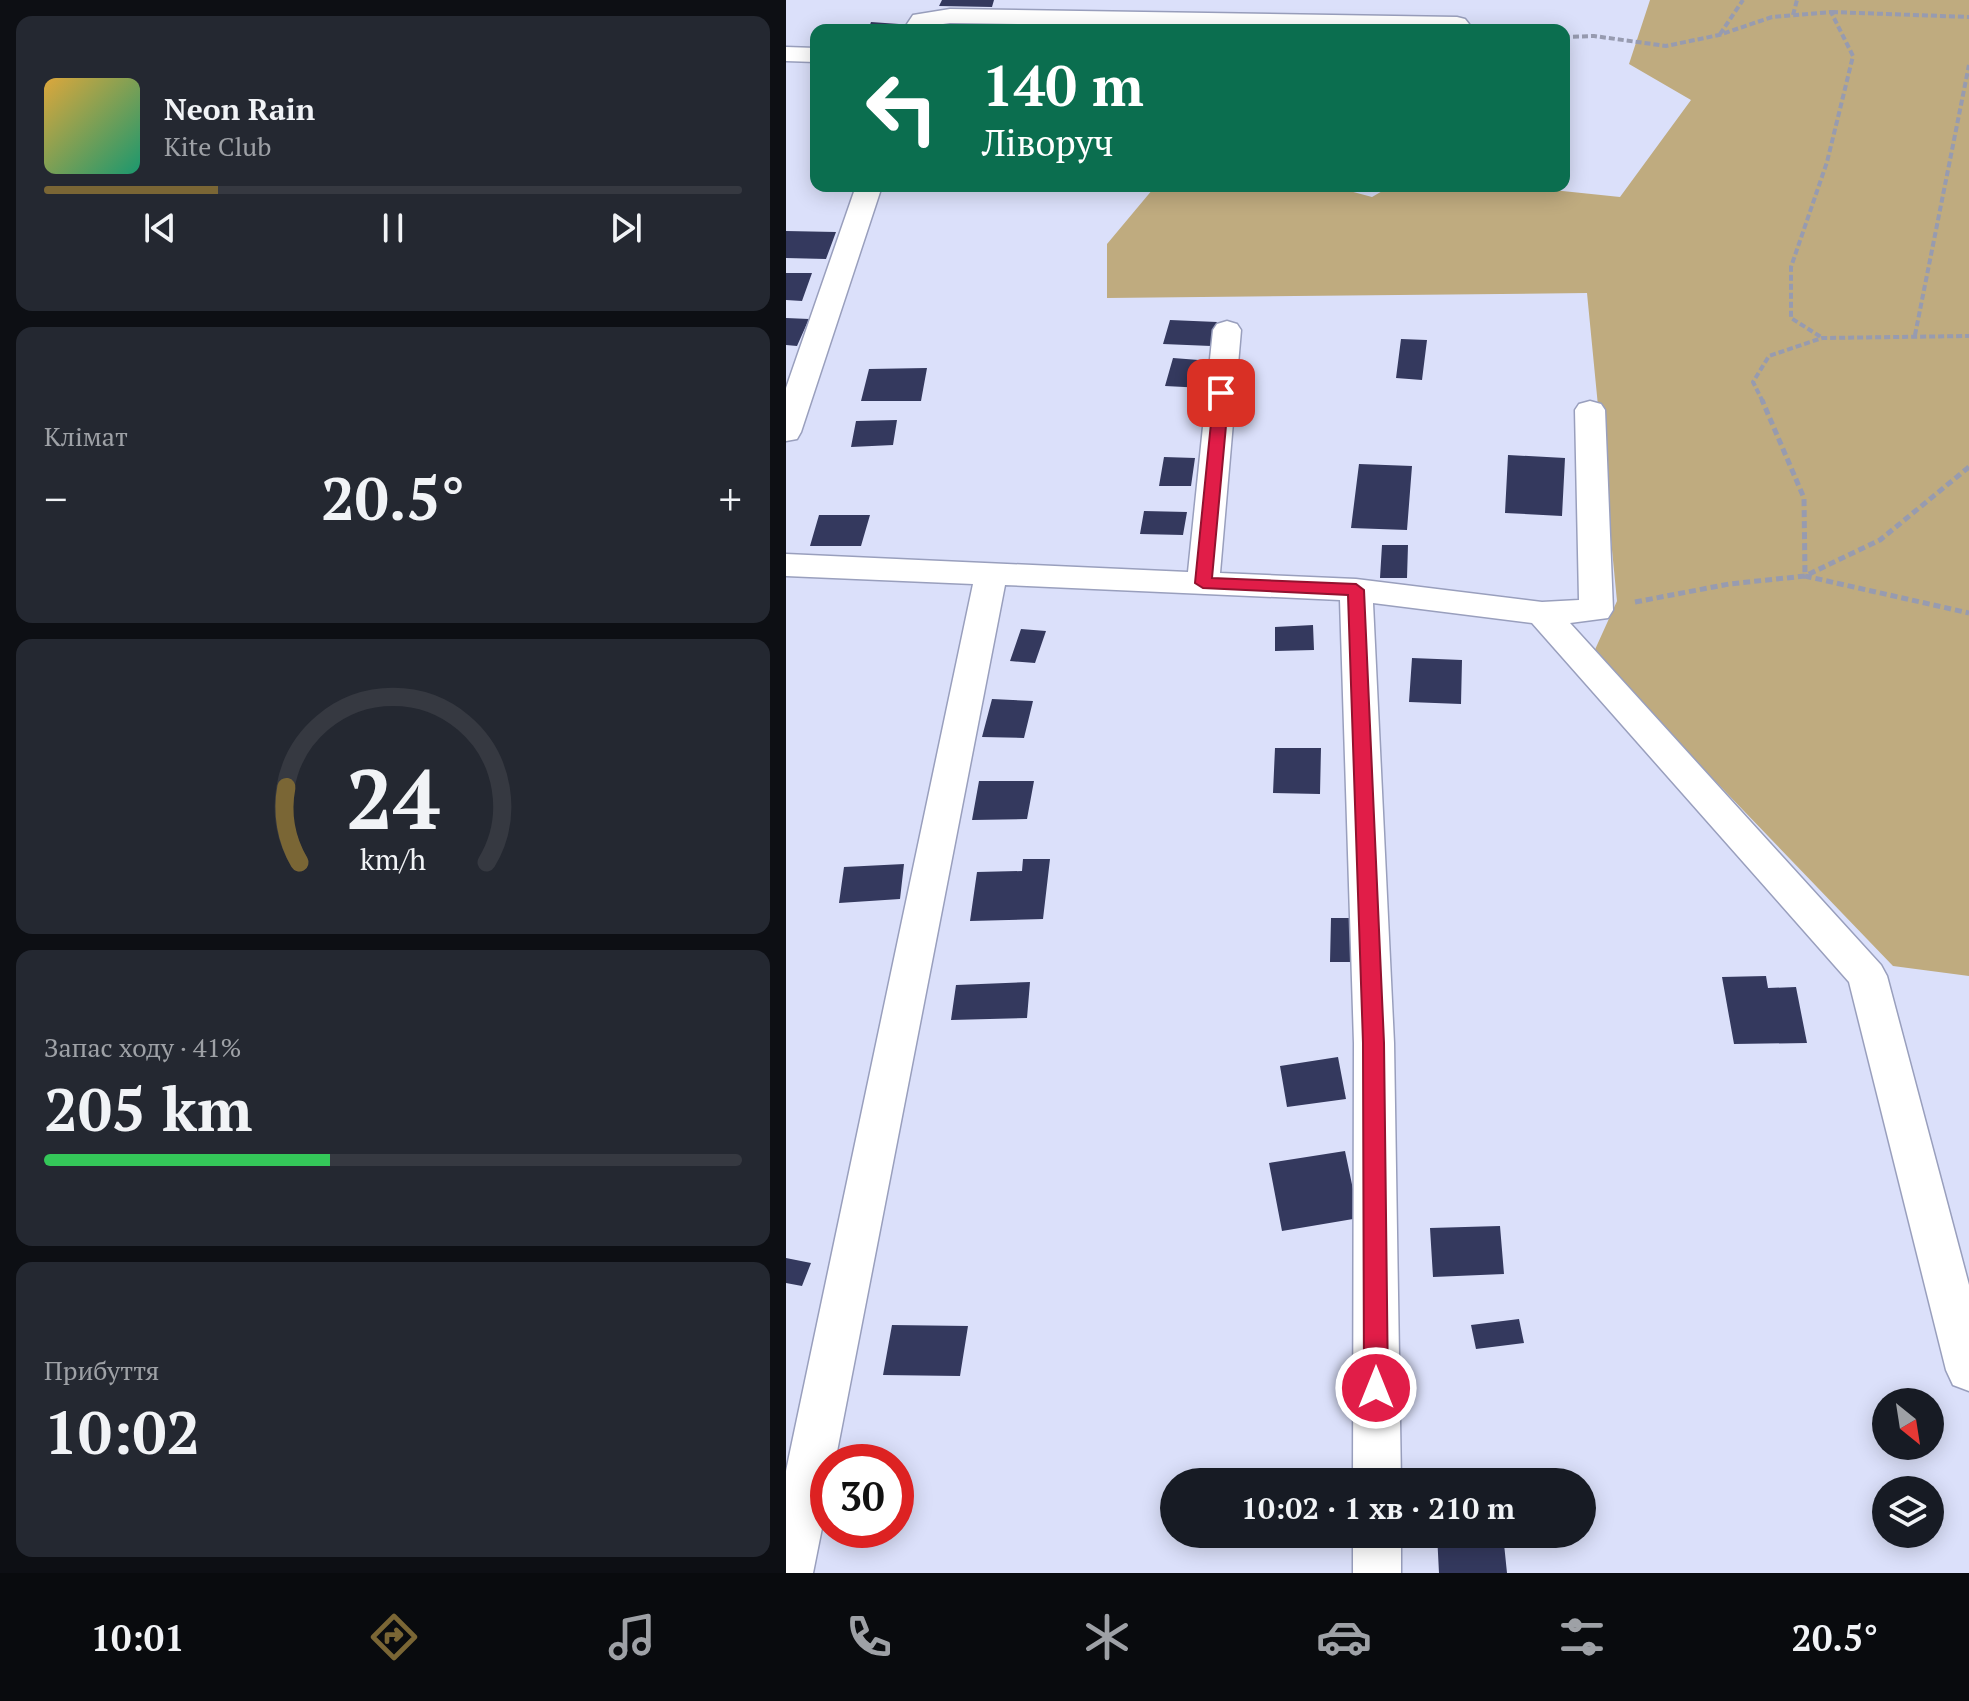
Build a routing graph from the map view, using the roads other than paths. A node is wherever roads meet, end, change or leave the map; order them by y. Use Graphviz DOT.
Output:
graph roads {
  1 [pos="1156,9"];
  2 [pos="919,17"];
  3 [pos="1457,18"];
  4 [pos="786,54"];
  5 [pos="810,55"];
  6 [pos="867,192"];
  7 [pos="1227,330"];
  8 [pos="1590,410"];
  9 [pos="786,432"];
  10 [pos="786,565"];
  11 [pos="991,574"];
  12 [pos="1203,583"];
  13 [pos="1356,590"];
  14 [pos="1542,613"];
  15 [pos="1969,1370"];
  16 [pos="1377,1468"];
  17 [pos="1377,1548"];
  18 [pos="789,1573"];
  19 [pos="1377,1573"];
  1 -- 2 [label="street"];
  1 -- 3 [label="street"];
  4 -- 5 [label="street"];
  6 -- 9 [label="street"];
  7 -- 12 [label="street"];
  8 -- 14 [label="street"];
  10 -- 11 [label="street"];
  11 -- 12 [label="street"];
  11 -- 18 [label="street"];
  12 -- 13 [label="street"];
  13 -- 14 [label="street"];
  13 -- 16 [label="street"];
  14 -- 15 [label="street"];
  17 -- 19 [label="street"];
}
